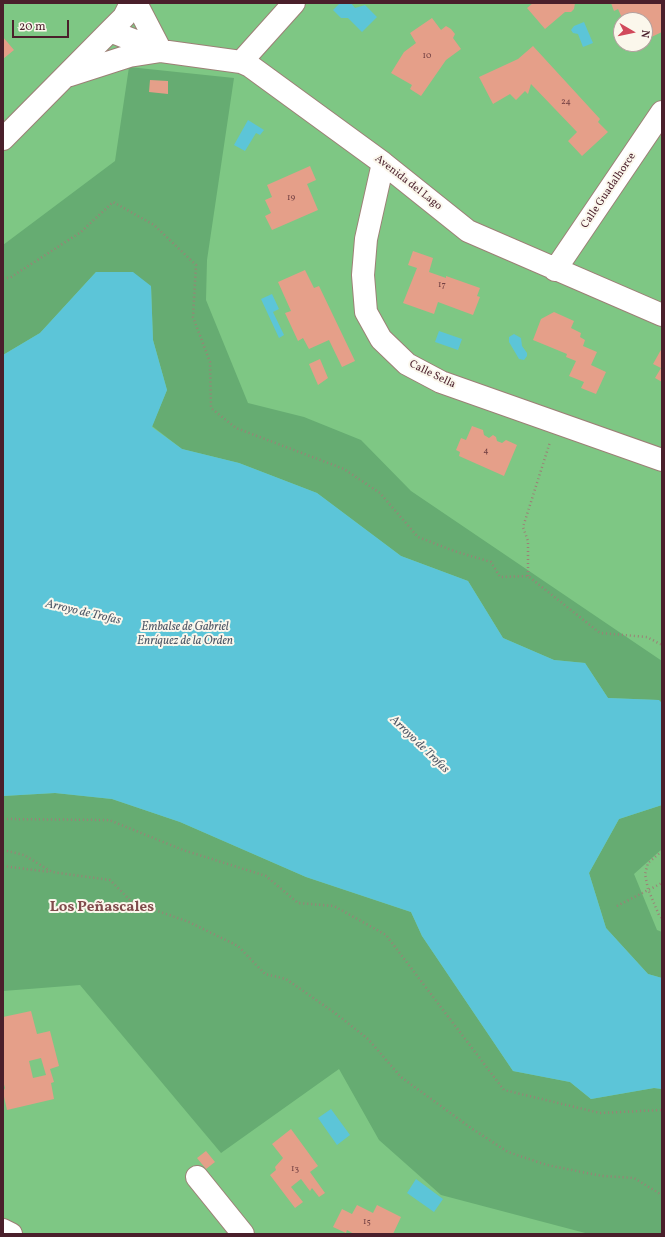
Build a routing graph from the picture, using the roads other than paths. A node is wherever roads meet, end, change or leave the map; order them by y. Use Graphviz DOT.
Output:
graph roads {
  1 [pos="130,3"];
  2 [pos="136,3"];
  3 [pos="294,3"];
  4 [pos="110,31"];
  5 [pos="161,51"];
  6 [pos="241,62"];
  7 [pos="68,76"];
  8 [pos="662,112"];
  9 [pos="3,139"];
  10 [pos="383,163"];
  11 [pos="555,270"];
  12 [pos="662,315"];
  13 [pos="662,460"];
  14 [pos="197,1177"];
  15 [pos="3,1230"];
  16 [pos="11,1234"];
  17 [pos="243,1234"];
  1 -- 4 [label="street"];
  2 -- 5 [label="street"];
  3 -- 6 [label="street"];
  4 -- 5 [label="street, Avenida del Lago"];
  4 -- 7 [label="street, Avenida del Lago"];
  5 -- 6 [label="street, Avenida del Lago"];
  5 -- 7 [label="street, Avenida del Lago"];
  6 -- 10 [label="street, Avenida del Lago"];
  7 -- 9 [label="street, Avenida del Lago"];
  8 -- 11 [label="street, Calle Guadalhorce"];
  10 -- 11 [label="street, Avenida del Lago"];
  10 -- 13 [label="street, Calle Sella"];
  11 -- 12 [label="street, Avenida del Lago"];
  14 -- 17 [label="street"];
  15 -- 16 [label="street"];
}
